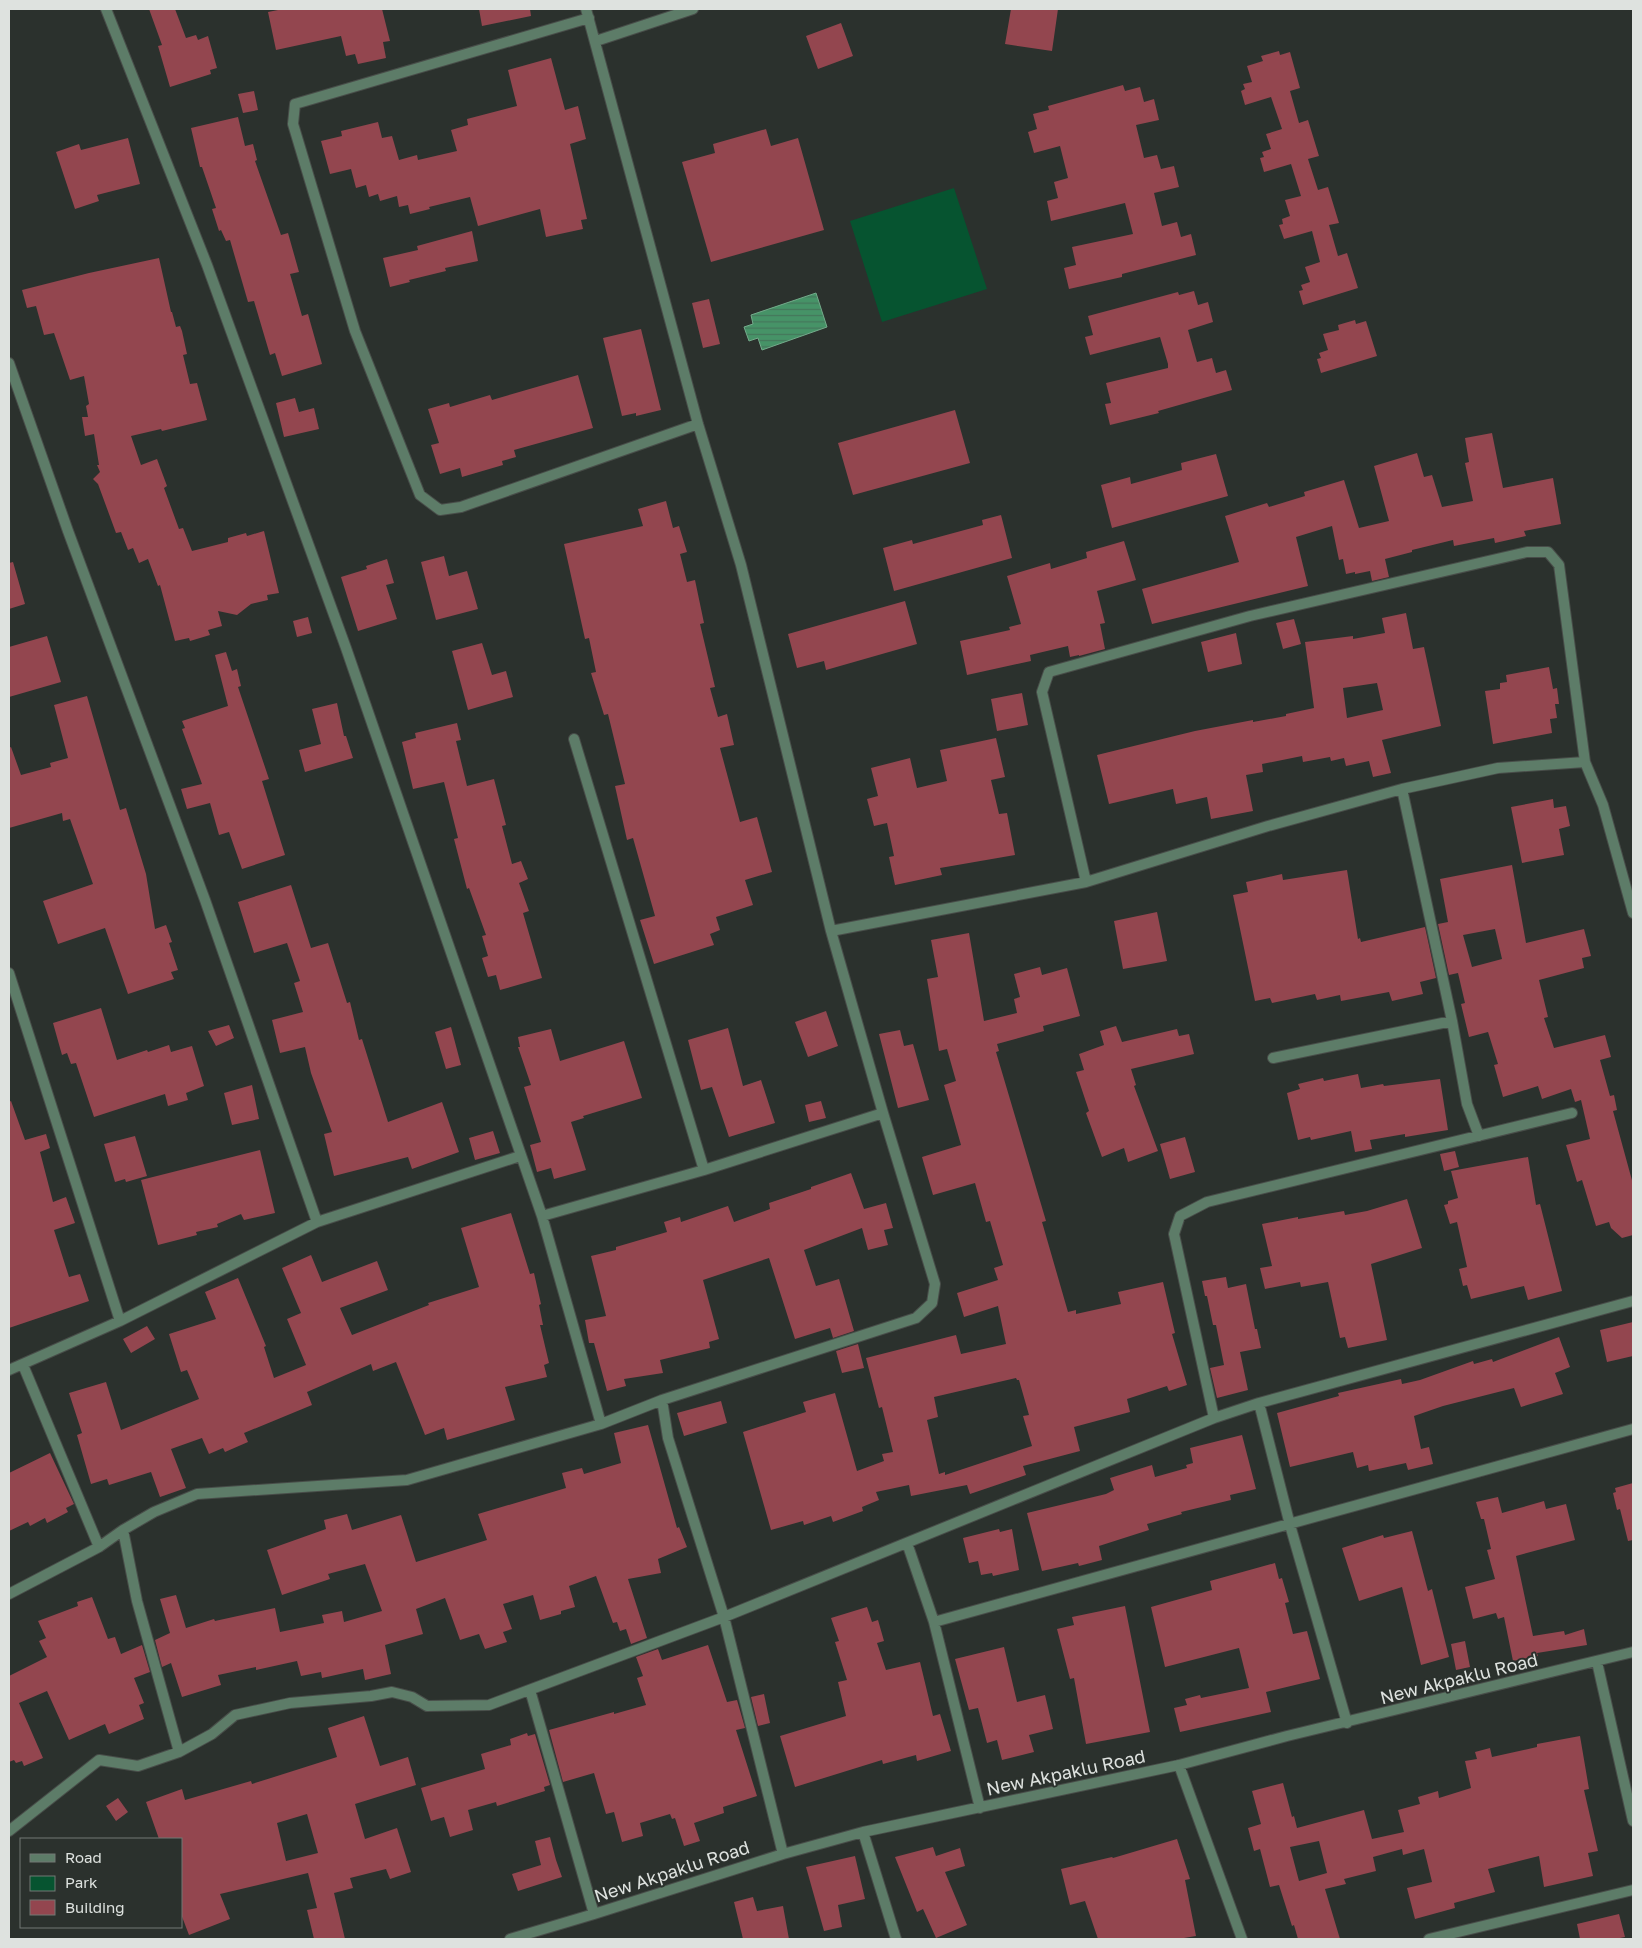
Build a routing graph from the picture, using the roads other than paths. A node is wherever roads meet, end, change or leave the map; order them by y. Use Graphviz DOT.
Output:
graph roads {
  1 [pos="106,9"];
  2 [pos="693,9"];
  3 [pos="588,13"];
  4 [pos="596,40"];
  5 [pos="9,363"];
  6 [pos="698,424"];
  7 [pos="574,739"];
  8 [pos="1585,762"];
  9 [pos="1402,789"];
  10 [pos="1086,882"];
  11 [pos="1633,913"];
  12 [pos="831,931"];
  13 [pos="9,973"];
  14 [pos="1452,1021"];
  15 [pos="1272,1058"];
  16 [pos="883,1113"];
  17 [pos="1572,1113"];
  18 [pos="1478,1136"];
  19 [pos="520,1156"];
  20 [pos="704,1170"];
  21 [pos="542,1216"];
  22 [pos="317,1222"];
  23 [pos="1633,1302"];
  24 [pos="120,1321"];
  25 [pos="23,1365"];
  26 [pos="9,1370"];
  27 [pos="662,1400"];
  28 [pos="1259,1403"];
  29 [pos="1214,1418"];
  30 [pos="601,1424"];
  31 [pos="1633,1429"];
  32 [pos="1290,1525"];
  33 [pos="123,1530"];
  34 [pos="906,1543"];
  35 [pos="99,1547"];
  36 [pos="9,1594"];
  37 [pos="724,1617"];
  38 [pos="934,1622"];
  39 [pos="1633,1652"];
  40 [pos="1597,1662"];
  41 [pos="530,1690"];
  42 [pos="1347,1722"];
  43 [pos="180,1752"];
  44 [pos="1179,1765"];
  45 [pos="980,1808"];
  46 [pos="1633,1821"];
  47 [pos="9,1831"];
  48 [pos="863,1832"];
  49 [pos="784,1854"];
  50 [pos="1633,1890"];
  51 [pos="594,1914"];
  52 [pos="510,1939"];
  53 [pos="896,1939"];
  54 [pos="1242,1939"];
  55 [pos="1429,1939"];
  1 -- 19 [label="street"];
  2 -- 4 [label="street"];
  3 -- 4 [label="street"];
  3 -- 6 [label="street"];
  4 -- 6 [label="street"];
  5 -- 22 [label="street"];
  6 -- 12 [label="street"];
  7 -- 20 [label="street"];
  8 -- 9 [label="street"];
  8 -- 10 [label="street"];
  8 -- 11 [label="street"];
  9 -- 10 [label="street"];
  9 -- 14 [label="street"];
  10 -- 12 [label="street"];
  12 -- 16 [label="street"];
  13 -- 24 [label="street"];
  14 -- 15 [label="street"];
  14 -- 18 [label="street"];
  16 -- 20 [label="street"];
  16 -- 27 [label="street"];
  17 -- 18 [label="street"];
  18 -- 29 [label="street"];
  19 -- 21 [label="street"];
  19 -- 22 [label="street"];
  20 -- 21 [label="street"];
  21 -- 30 [label="street"];
  22 -- 24 [label="street"];
  23 -- 28 [label="street"];
  24 -- 25 [label="street"];
  25 -- 26 [label="street"];
  25 -- 35 [label="street"];
  27 -- 30 [label="street"];
  27 -- 37 [label="street"];
  28 -- 29 [label="street"];
  28 -- 32 [label="street"];
  29 -- 34 [label="street"];
  30 -- 33 [label="street"];
  31 -- 32 [label="street"];
  32 -- 38 [label="street"];
  32 -- 42 [label="street"];
  33 -- 35 [label="street"];
  33 -- 43 [label="street"];
  34 -- 37 [label="street"];
  34 -- 38 [label="street"];
  35 -- 36 [label="street"];
  37 -- 41 [label="street"];
  37 -- 49 [label="street"];
  38 -- 45 [label="street"];
  39 -- 40 [label="street, New Akpaklu Road"];
  40 -- 42 [label="street, New Akpaklu Road"];
  40 -- 46 [label="street"];
  41 -- 43 [label="street"];
  41 -- 51 [label="street"];
  42 -- 44 [label="street, New Akpaklu Road"];
  43 -- 47 [label="street"];
  44 -- 45 [label="street, New Akpaklu Road"];
  44 -- 54 [label="street"];
  45 -- 48 [label="street, New Akpaklu Road"];
  48 -- 49 [label="street, New Akpaklu Road"];
  48 -- 53 [label="street"];
  49 -- 51 [label="street, New Akpaklu Road"];
  50 -- 55 [label="street"];
  51 -- 52 [label="street, New Akpaklu Road"];
}
